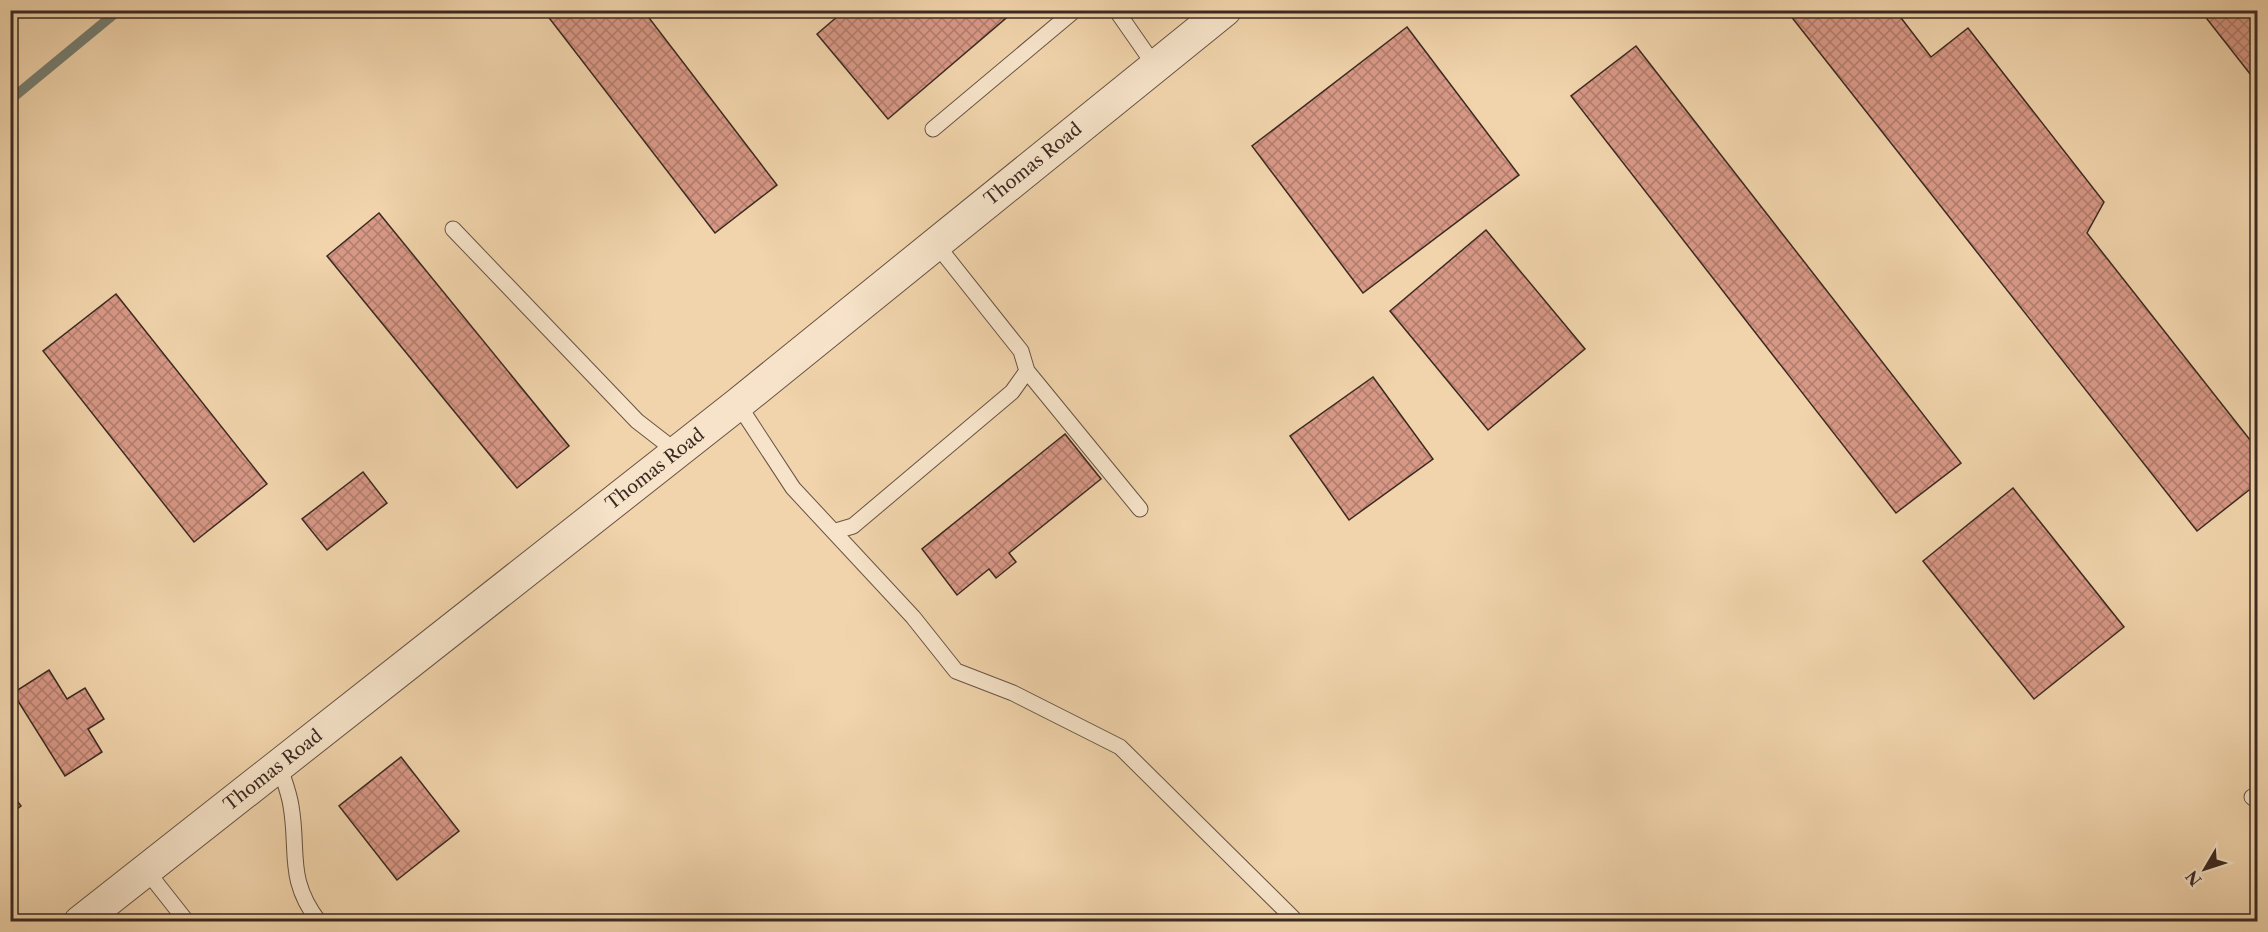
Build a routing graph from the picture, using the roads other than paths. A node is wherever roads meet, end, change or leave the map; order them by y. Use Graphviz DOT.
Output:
graph roads {
  1 [pos="1075,10"];
  2 [pos="1116,10"];
  3 [pos="1225,10"];
  4 [pos="1155,66"];
  5 [pos="933,129"];
  6 [pos="453,229"];
  7 [pos="936,244"];
  8 [pos="1026,370"];
  9 [pos="738,404"];
  10 [pos="677,452"];
  11 [pos="1140,509"];
  12 [pos="836,531"];
  13 [pos="279,765"];
  14 [pos="146,870"];
  15 [pos="80,921"];
  16 [pos="187,921"];
  17 [pos="319,921"];
  18 [pos="1297,921"];
  1 -- 5 [label="lane"];
  2 -- 4 [label="lane"];
  3 -- 4 [label="street, Thomas Road"];
  4 -- 7 [label="street, Thomas Road"];
  6 -- 10 [label="lane"];
  7 -- 8 [label="lane"];
  7 -- 9 [label="street, Thomas Road"];
  8 -- 11 [label="lane"];
  8 -- 12 [label="lane"];
  9 -- 10 [label="street, Thomas Road"];
  9 -- 12 [label="lane"];
  10 -- 13 [label="street, Thomas Road"];
  12 -- 18 [label="lane"];
  13 -- 14 [label="street, Thomas Road"];
  13 -- 17 [label="lane"];
  14 -- 15 [label="street, Thomas Road"];
  14 -- 16 [label="lane"];
}
